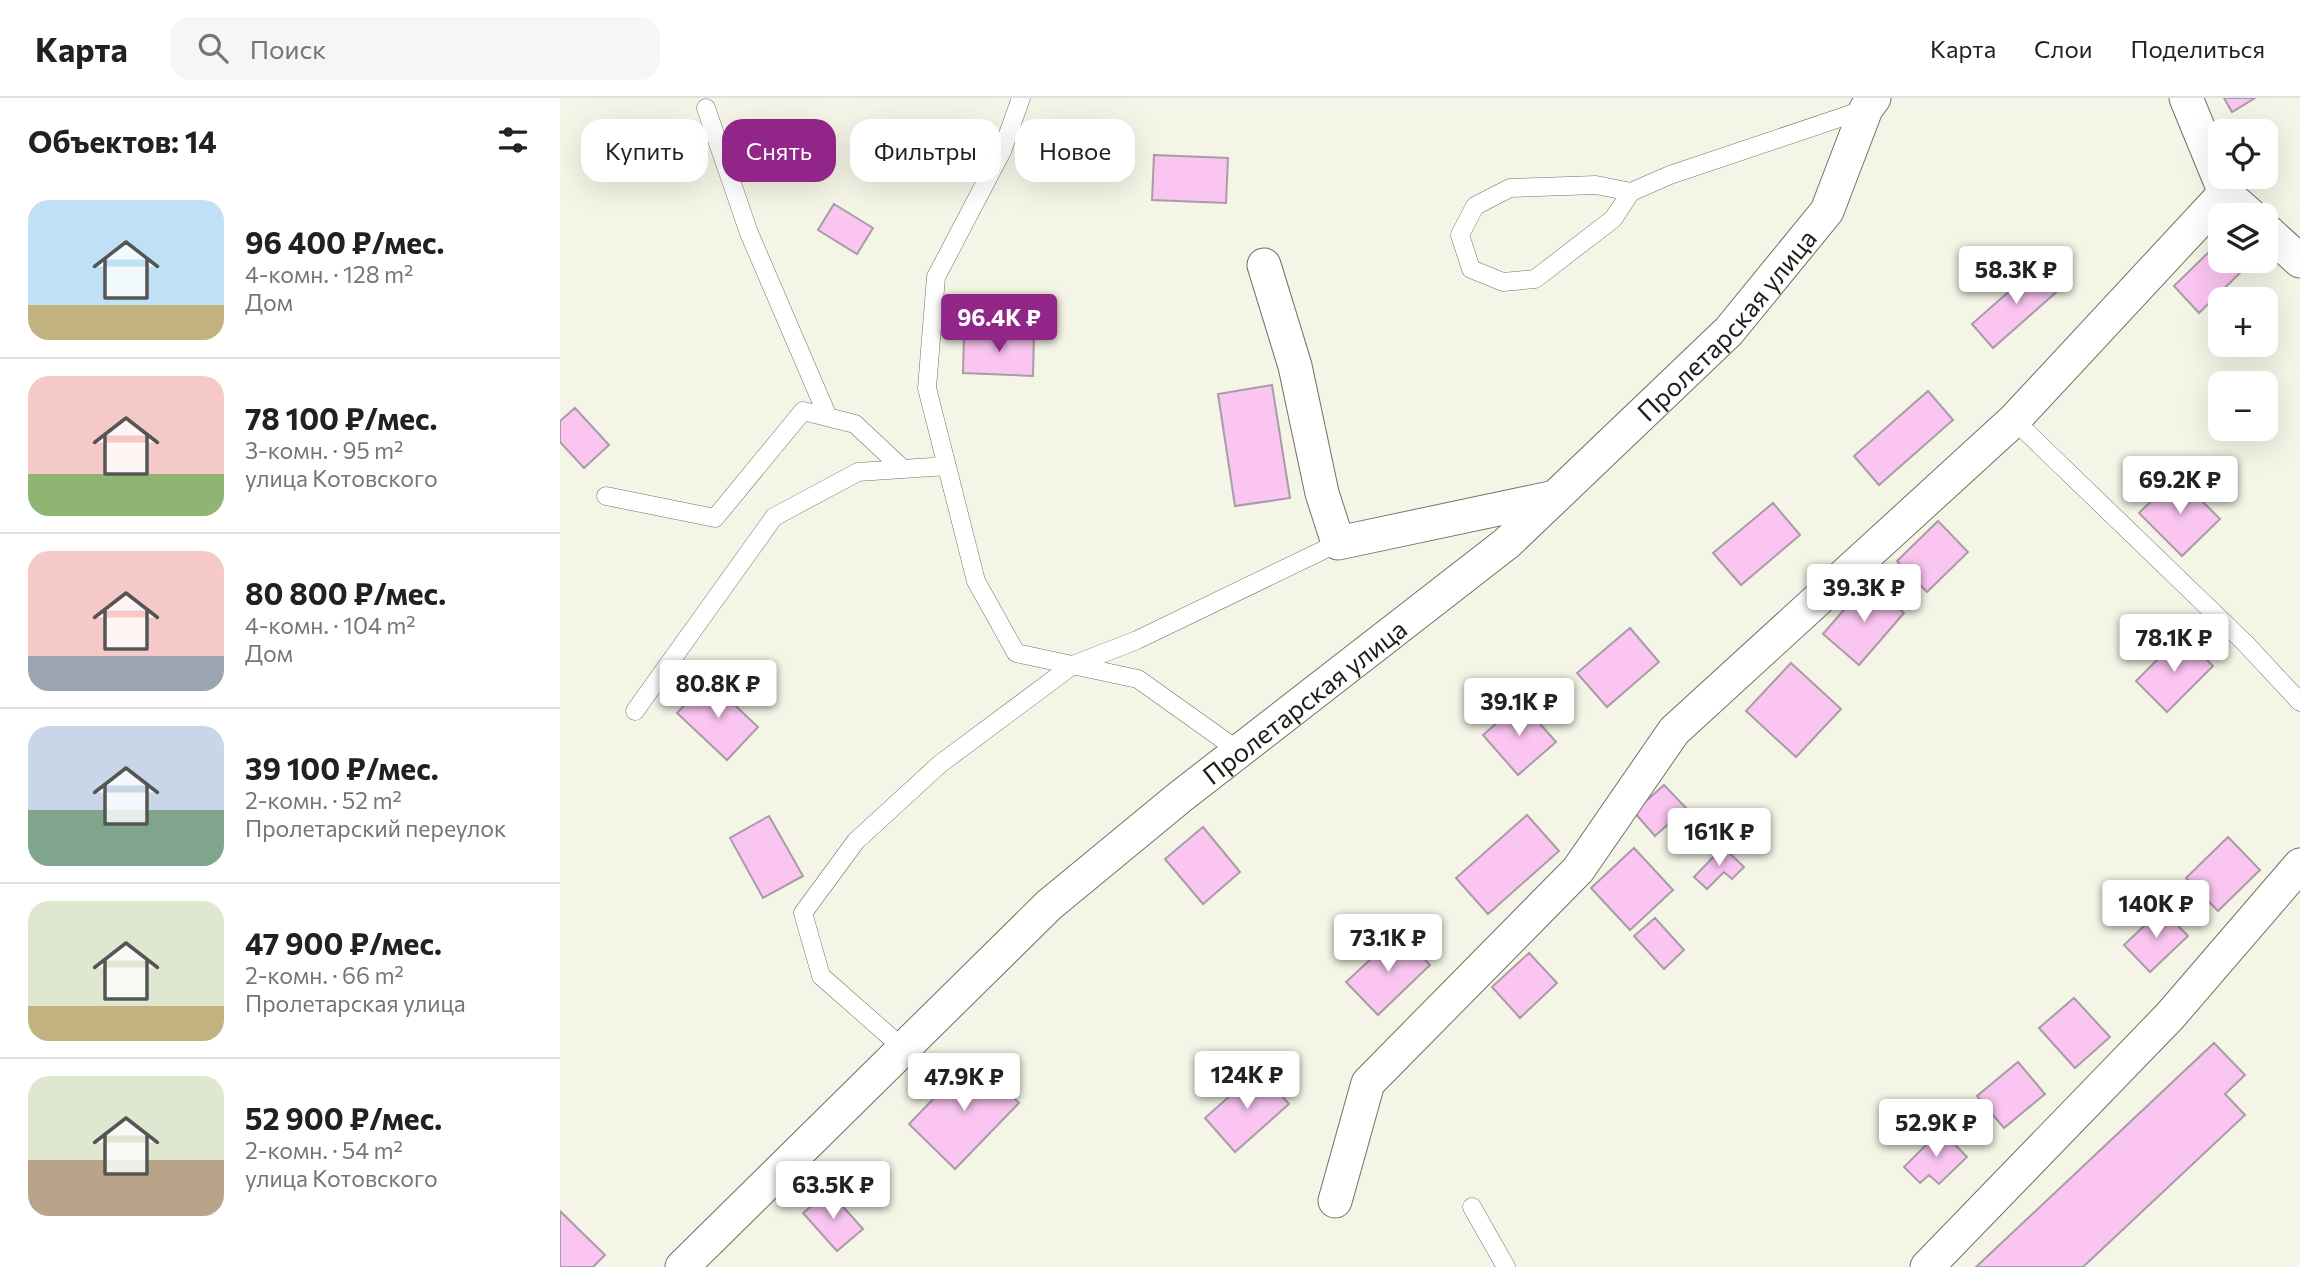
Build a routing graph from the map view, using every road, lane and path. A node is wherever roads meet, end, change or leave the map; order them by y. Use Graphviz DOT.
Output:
graph roads {
  1 [pos="1021,98"];
  2 [pos="2186,98"];
  3 [pos="1870,103"];
  4 [pos="706,108"];
  5 [pos="1631,192"];
  6 [pos="2225,193"];
  7 [pos="2236,203"];
  8 [pos="2278,241"];
  9 [pos="2300,261"];
  10 [pos="1264,265"];
  11 [pos="828,417"];
  12 [pos="2014,420"];
  13 [pos="947,466"];
  14 [pos="904,469"];
  15 [pos="606,496"];
  16 [pos="1555,497"];
  17 [pos="1338,543"];
  18 [pos="1073,665"];
  19 [pos="2300,702"];
  20 [pos="635,711"];
  21 [pos="1239,751"];
  22 [pos="2300,865"];
  23 [pos="904,1049"];
  24 [pos="1335,1201"];
  25 [pos="1472,1207"];
  26 [pos="682,1267"];
  27 [pos="1506,1267"];
  28 [pos="1927,1267"];
  1 -- 13 [label="lane"];
  2 -- 6 [label="street"];
  3 -- 5 [label="lane"];
  3 -- 16 [label="street, Пролетарская улица"];
  4 -- 11 [label="lane"];
  5 -- 5 [label="lane"];
  6 -- 7 [label="street"];
  6 -- 12 [label="street"];
  8 -- 9 [label="street"];
  10 -- 17 [label="street"];
  11 -- 14 [label="lane"];
  11 -- 15 [label="lane"];
  12 -- 19 [label="lane"];
  12 -- 24 [label="street"];
  13 -- 14 [label="lane"];
  13 -- 18 [label="lane"];
  14 -- 20 [label="lane"];
  16 -- 17 [label="street"];
  16 -- 21 [label="street, Пролетарская улица"];
  17 -- 18 [label="lane"];
  18 -- 21 [label="lane"];
  18 -- 23 [label="lane"];
  21 -- 23 [label="street, Пролетарская улица"];
  22 -- 28 [label="street"];
  23 -- 26 [label="street, Пролетарская улица"];
  25 -- 27 [label="lane"];
}
